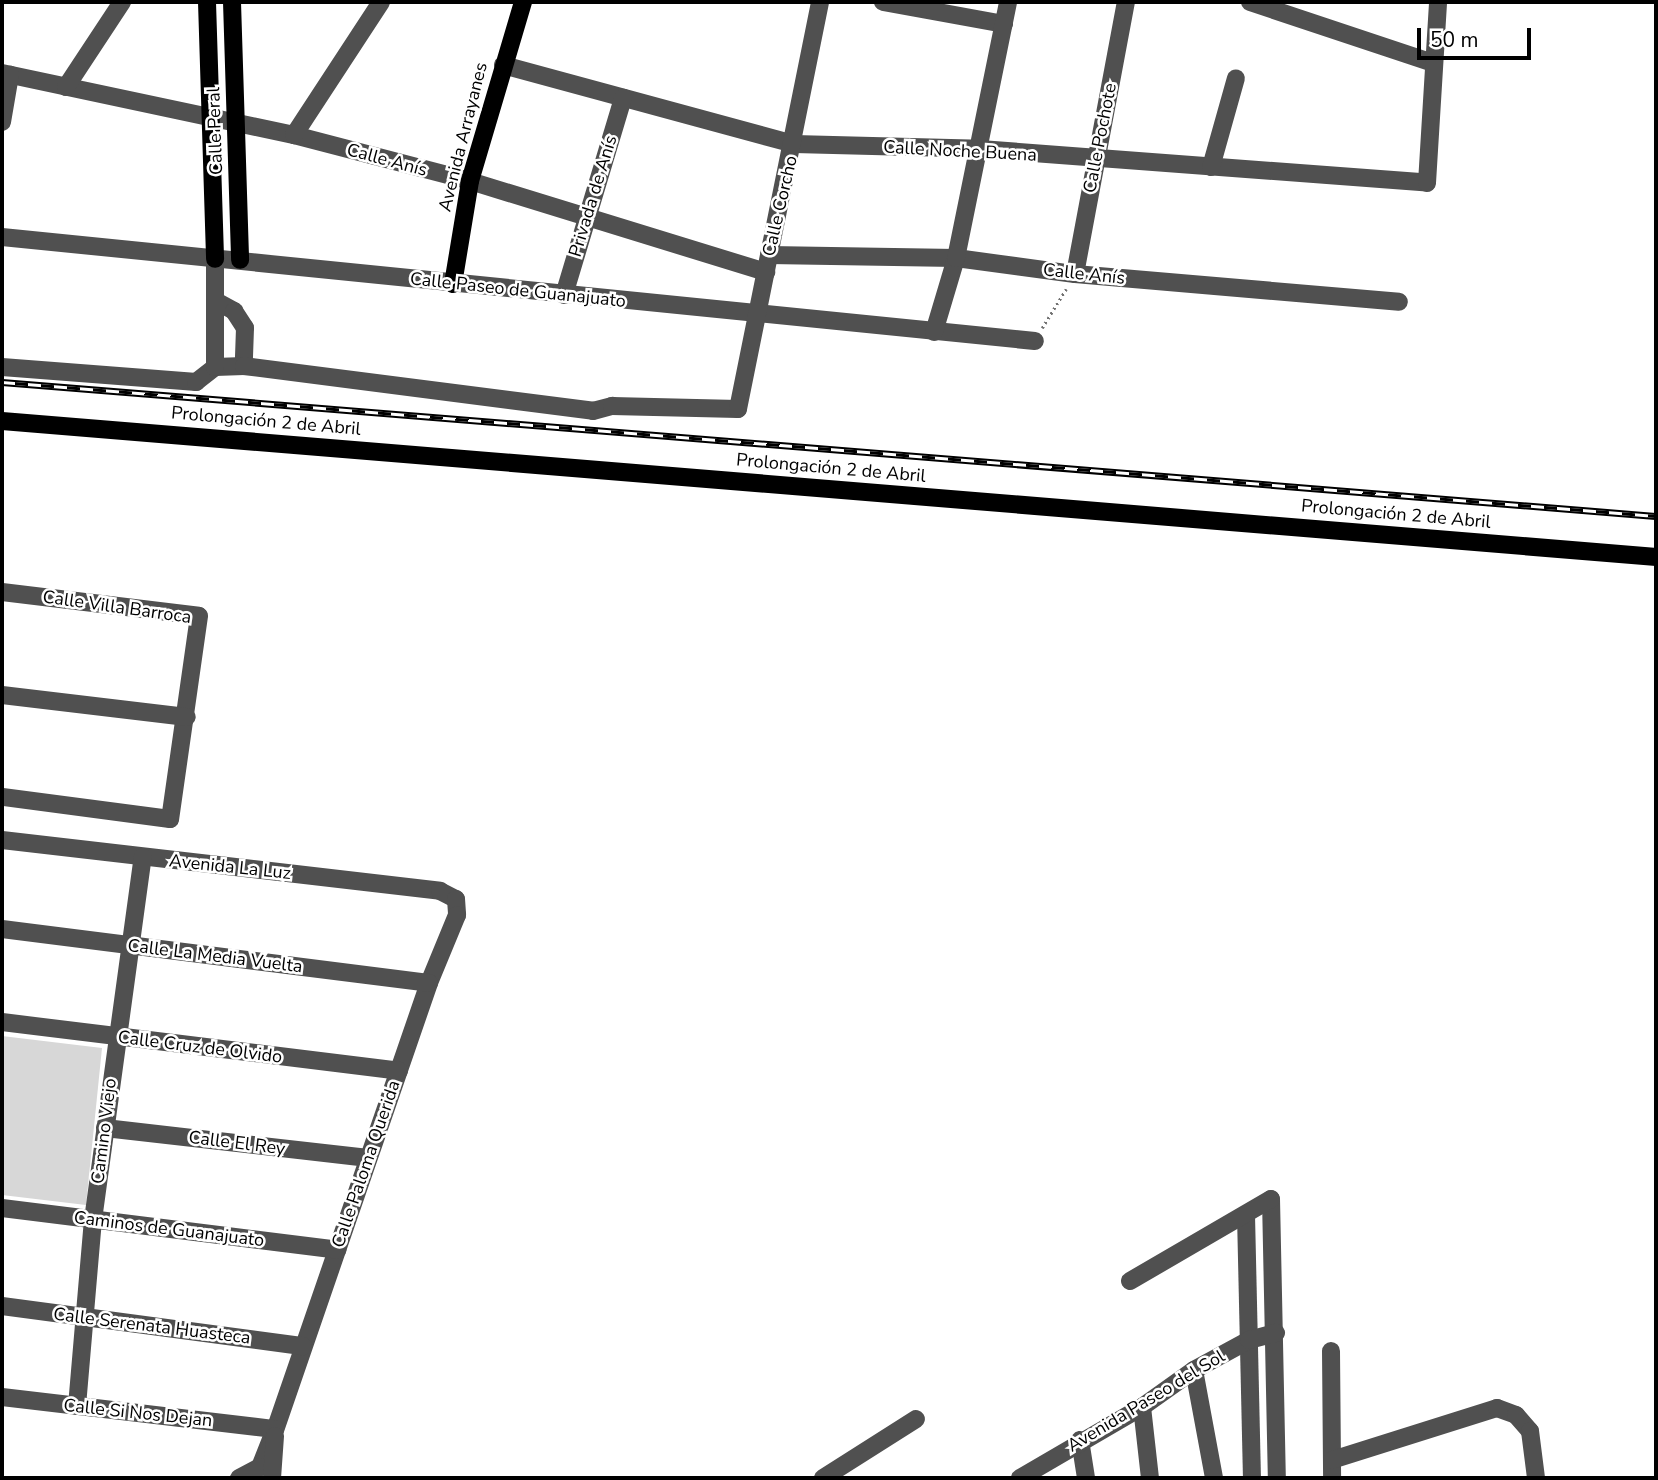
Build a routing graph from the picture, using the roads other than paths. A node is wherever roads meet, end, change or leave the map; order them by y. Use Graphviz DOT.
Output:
graph roads {
  1 [pos="122,2"];
  2 [pos="207,2"];
  3 [pos="232,2"];
  4 [pos="381,2"];
  5 [pos="520,2"];
  6 [pos="820,2"];
  7 [pos="883,2"];
  8 [pos="1008,2"];
  9 [pos="1126,2"];
  10 [pos="1250,2"];
  11 [pos="1438,2"];
  12 [pos="1004,24"];
  13 [pos="1433,63"];
  14 [pos="503,65"];
  15 [pos="6,74"];
  16 [pos="1236,78"];
  17 [pos="66,87"];
  18 [pos="623,98"];
  19 [pos="212,119"];
  20 [pos="2,122"];
  21 [pos="236,123"];
  22 [pos="294,135"];
  23 [pos="794,144"];
  24 [pos="980,149"];
  25 [pos="1096,159"];
  26 [pos="1211,167"];
  27 [pos="470,181"];
  28 [pos="587,214"];
  29 [pos="2,237"];
  30 [pos="956,258"];
  31 [pos="215,259"];
  32 [pos="240,260"];
  33 [pos="768,263"];
  34 [pos="1075,274"];
  35 [pos="453,284"];
  36 [pos="564,295"];
  37 [pos="216,301"];
  38 [pos="1399,302"];
  39 [pos="755,313"];
  40 [pos="934,332"];
  41 [pos="1035,341"];
  42 [pos="244,366"];
  43 [pos="2,367"];
  44 [pos="215,367"];
  45 [pos="2,421"];
  46 [pos="1656,557"];
  47 [pos="2,592"];
  48 [pos="2,695"];
  49 [pos="187,717"];
  50 [pos="2,797"];
  51 [pos="2,839"];
  52 [pos="143,857"];
  53 [pos="456,899"];
  54 [pos="2,929"];
  55 [pos="130,945"];
  56 [pos="429,983"];
  57 [pos="2,1022"];
  58 [pos="116,1037"];
  59 [pos="399,1070"];
  60 [pos="105,1128"];
  61 [pos="368,1158"];
  62 [pos="2,1208"];
  63 [pos="1246,1215"];
  64 [pos="93,1220"];
  65 [pos="337,1250"];
  66 [pos="1130,1281"];
  67 [pos="2,1306"];
  68 [pos="86,1319"];
  69 [pos="1276,1333"];
  70 [pos="1250,1340"];
  71 [pos="303,1346"];
  72 [pos="1331,1351"];
  73 [pos="1194,1370"];
  74 [pos="2,1397"];
  75 [pos="77,1406"];
  76 [pos="1142,1407"];
  77 [pos="916,1419"];
  78 [pos="275,1429"];
  79 [pos="1080,1440"];
  80 [pos="1332,1460"];
  81 [pos="1024,1477"];
  82 [pos="239,1478"];
  83 [pos="272,1478"];
  84 [pos="823,1478"];
  85 [pos="1086,1478"];
  86 [pos="1150,1478"];
  87 [pos="1214,1478"];
  88 [pos="1252,1478"];
  89 [pos="1277,1478"];
  90 [pos="1332,1478"];
  91 [pos="1536,1478"];
  1 -- 17 [label="street"];
  2 -- 19 [label="main road, Calle Peral"];
  3 -- 21 [label="main road, Calle Peral"];
  4 -- 22 [label="street"];
  5 -- 14 [label="main road, Avenida Arrayanes"];
  6 -- 23 [label="street, Calle Corcho"];
  7 -- 12 [label="street"];
  8 -- 12 [label="street"];
  9 -- 25 [label="street, Calle Pochote"];
  10 -- 13 [label="street"];
  11 -- 13 [label="street"];
  12 -- 24 [label="street"];
  13 -- 26 [label="street, Calle Noche Buena"];
  14 -- 18 [label="street, Calle Noche Buena"];
  14 -- 27 [label="main road, Avenida Arrayanes"];
  15 -- 17 [label="street, Calle Anís"];
  15 -- 20 [label="street"];
  16 -- 26 [label="street"];
  17 -- 19 [label="street, Calle Anís"];
  18 -- 23 [label="street, Calle Noche Buena"];
  18 -- 28 [label="street, Privada de Anís"];
  19 -- 21 [label="street, Calle Anís"];
  19 -- 31 [label="main road, Calle Peral"];
  21 -- 22 [label="street, Calle Anís"];
  21 -- 32 [label="main road, Calle Peral"];
  22 -- 27 [label="street, Calle Anís"];
  23 -- 24 [label="street, Calle Noche Buena"];
  23 -- 33 [label="street, Calle Corcho"];
  24 -- 25 [label="street, Calle Noche Buena"];
  24 -- 30 [label="street"];
  25 -- 26 [label="street, Calle Noche Buena"];
  25 -- 34 [label="street, Calle Pochote"];
  27 -- 28 [label="street, Calle Anís"];
  27 -- 35 [label="main road, Avenida Arrayanes"];
  28 -- 33 [label="street, Calle Anís"];
  28 -- 36 [label="street, Privada de Anís"];
  29 -- 31 [label="street, Calle Paseo de Guanajuato"];
  30 -- 33 [label="street, Calle Anís"];
  30 -- 34 [label="street, Calle Anís"];
  30 -- 40 [label="street"];
  31 -- 32 [label="street, Calle Paseo de Guanajuato"];
  31 -- 37 [label="street"];
  32 -- 35 [label="street, Calle Paseo de Guanajuato"];
  33 -- 39 [label="street, Calle Corcho"];
  34 -- 38 [label="street, Calle Anís"];
  35 -- 36 [label="street, Calle Paseo de Guanajuato"];
  36 -- 39 [label="street, Calle Paseo de Guanajuato"];
  37 -- 42 [label="street"];
  37 -- 44 [label="street"];
  39 -- 40 [label="street, Calle Paseo de Guanajuato"];
  39 -- 42 [label="street, Calle Corcho"];
  40 -- 41 [label="street, Calle Paseo de Guanajuato"];
  42 -- 44 [label="street"];
  43 -- 44 [label="street"];
  45 -- 46 [label="main road, Prolongación 2 de Abril"];
  47 -- 49 [label="street, Calle Villa Barroca"];
  48 -- 49 [label="street"];
  49 -- 50 [label="street, Calle Villa Barroca"];
  51 -- 52 [label="street, Avenida La Luz"];
  52 -- 53 [label="street, Avenida La Luz"];
  52 -- 55 [label="street, Camino Viejo"];
  53 -- 56 [label="street, Calle Paloma Querida"];
  54 -- 55 [label="street, Calle La Media Vuelta"];
  55 -- 56 [label="street, Calle La Media Vuelta"];
  55 -- 58 [label="street, Camino Viejo"];
  56 -- 59 [label="street, Calle Paloma Querida"];
  57 -- 58 [label="street, Calle Cruz de Olvido"];
  58 -- 59 [label="street, Calle Cruz de Olvido"];
  58 -- 60 [label="street, Camino Viejo"];
  59 -- 61 [label="street, Calle Paloma Querida"];
  60 -- 61 [label="street, Calle El Rey"];
  60 -- 64 [label="street, Camino Viejo"];
  61 -- 65 [label="street, Calle Paloma Querida"];
  62 -- 64 [label="street, Caminos de Guanajuato"];
  63 -- 66 [label="street"];
  63 -- 69 [label="street"];
  63 -- 70 [label="street"];
  64 -- 65 [label="street, Caminos de Guanajuato"];
  64 -- 68 [label="street, Camino Viejo"];
  65 -- 71 [label="street, Calle Paloma Querida"];
  67 -- 68 [label="street, Calle Serenata Huasteca"];
  68 -- 71 [label="street, Calle Serenata Huasteca"];
  68 -- 75 [label="street, Camino Viejo"];
  69 -- 70 [label="street, Avenida Paseo del Sol"];
  69 -- 89 [label="street"];
  70 -- 73 [label="street, Avenida Paseo del Sol"];
  70 -- 88 [label="street"];
  71 -- 78 [label="street, Calle Paloma Querida"];
  72 -- 80 [label="street"];
  73 -- 76 [label="street, Avenida Paseo del Sol"];
  73 -- 87 [label="street"];
  74 -- 75 [label="street, Calle Si Nos Dejan"];
  75 -- 78 [label="street, Calle Si Nos Dejan"];
  76 -- 79 [label="street, Avenida Paseo del Sol"];
  76 -- 86 [label="street"];
  77 -- 84 [label="street"];
  78 -- 82 [label="street, Calle Paloma Querida"];
  78 -- 83 [label="street"];
  79 -- 81 [label="street, Avenida Paseo del Sol"];
  79 -- 85 [label="street"];
  80 -- 90 [label="street"];
  80 -- 91 [label="street"];
}
